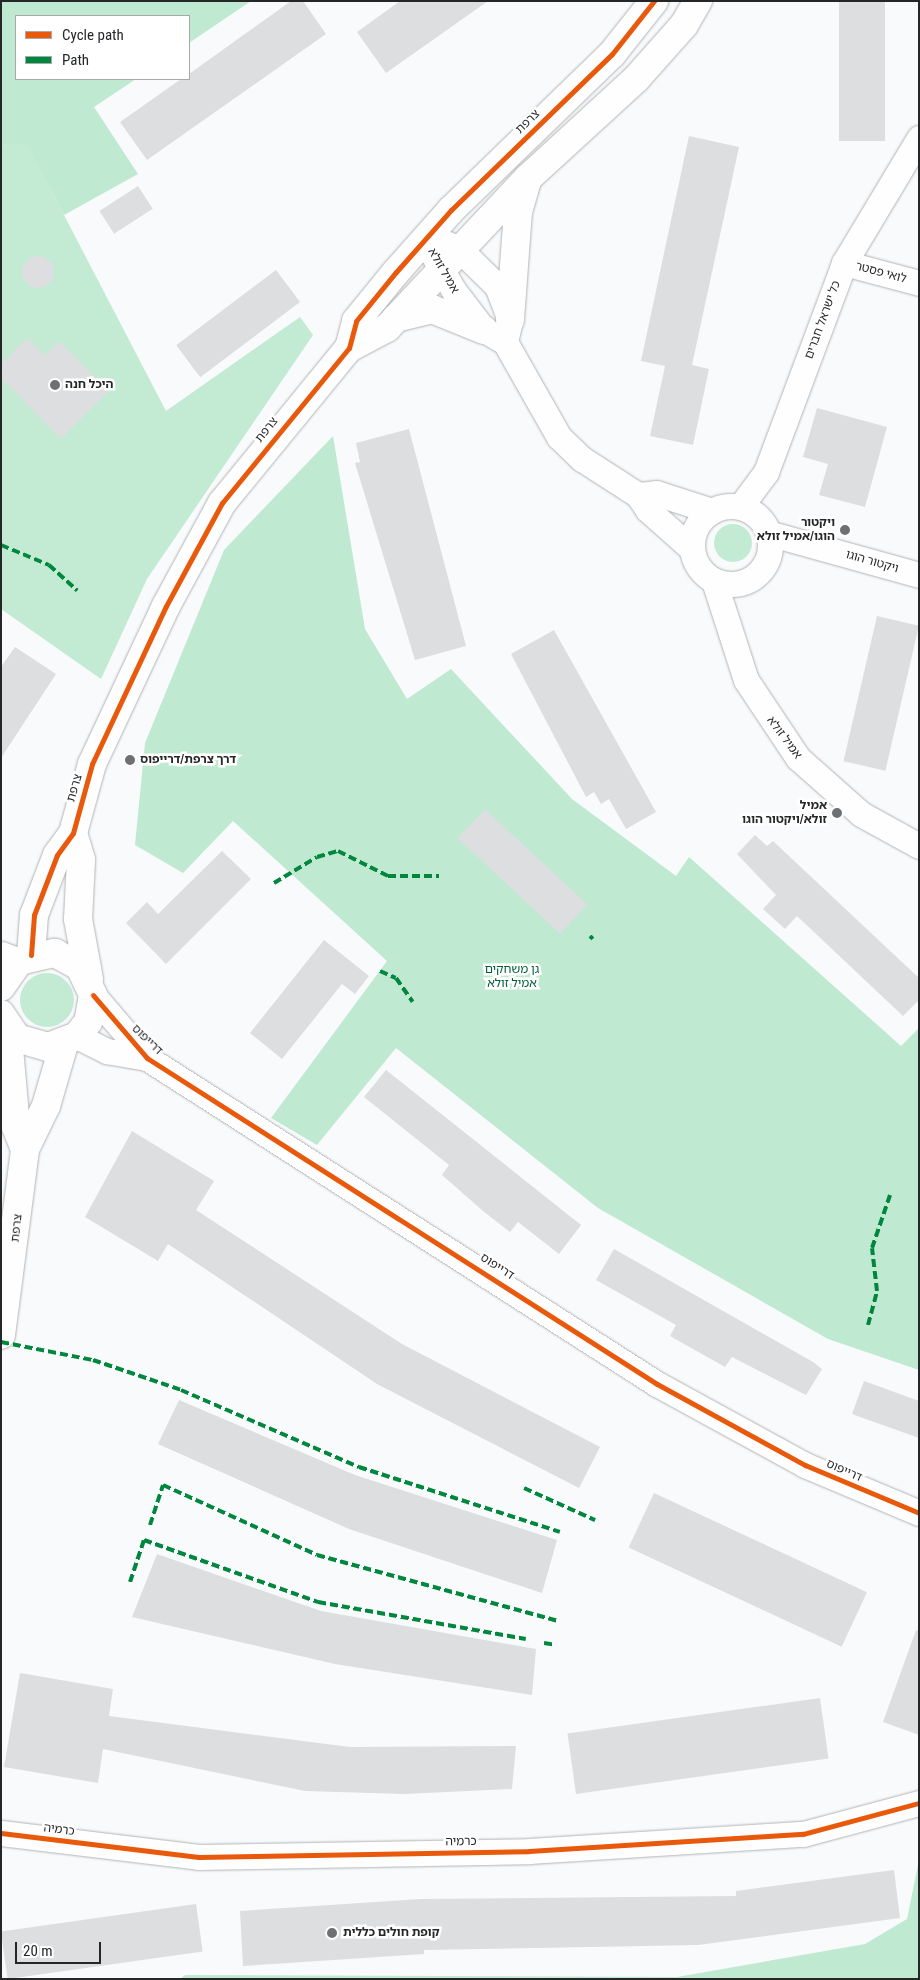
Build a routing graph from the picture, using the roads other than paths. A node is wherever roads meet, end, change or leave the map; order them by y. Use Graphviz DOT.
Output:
graph roads {
  1 [pos="654,1"];
  2 [pos="698,1"];
  3 [pos="919,138"];
  4 [pos="528,178"];
  5 [pos="427,236"];
  6 [pos="458,248"];
  7 [pos="844,263"];
  8 [pos="440,268"];
  9 [pos="919,283"];
  10 [pos="396,318"];
  11 [pos="500,331"];
  12 [pos="349,348"];
  13 [pos="638,494"];
  14 [pos="740,507"];
  15 [pos="712,511"];
  16 [pos="768,533"];
  17 [pos="692,549"];
  18 [pos="919,575"];
  19 [pos="714,581"];
  20 [pos="73,833"];
  21 [pos="919,846"];
  22 [pos="17,957"];
  23 [pos="1,987"];
  24 [pos="91,987"];
  25 [pos="4,1020"];
  26 [pos="71,1040"];
  27 [pos="147,1058"];
  28 [pos="25,1149"];
  29 [pos="1,1336"];
  30 [pos="919,1513"];
  31 [pos="919,1803"];
  32 [pos="1,1834"];
  1 -- 5 [label="street, צרפת"];
  2 -- 4 [label="street, צרפת"];
  3 -- 7 [label="street, כל ישראל חברים"];
  4 -- 6 [label="street, צרפת"];
  4 -- 11 [label="street"];
  5 -- 6 [label="street, אמיל זולא"];
  5 -- 8 [label="street, אמיל זולא"];
  5 -- 12 [label="street, צרפת"];
  6 -- 8 [label="street, צרפת"];
  6 -- 11 [label="street, אמיל זולא"];
  7 -- 9 [label="street, לואי פסטר"];
  7 -- 14 [label="street, כל ישראל חברים"];
  8 -- 10 [label="street, צרפת"];
  8 -- 11 [label="street, אמיל זולא"];
  10 -- 11 [label="street"];
  10 -- 12 [label="street, צרפת"];
  11 -- 13 [label="street, אמיל זולא"];
  12 -- 20 [label="street, צרפת"];
  13 -- 15 [label="street, אמיל זולא"];
  13 -- 17 [label="street, אמיל זולא"];
  14 -- 15 [label="street"];
  14 -- 16 [label="street"];
  15 -- 17 [label="street"];
  16 -- 18 [label="street, ויקטור הוגו"];
  16 -- 19 [label="street"];
  17 -- 19 [label="street"];
  19 -- 21 [label="street, אמיל זולא"];
  20 -- 22 [label="street, צרפת"];
  20 -- 24 [label="street, צרפת"];
  22 -- 23 [label="street"];
  22 -- 24 [label="street"];
  24 -- 26 [label="street, צרפת"];
  24 -- 27 [label="street, דרייפוס"];
  25 -- 26 [label="street"];
  25 -- 28 [label="street, צרפת"];
  26 -- 27 [label="street, דרייפוס"];
  26 -- 28 [label="street, צרפת"];
  27 -- 30 [label="street, דרייפוס"];
  28 -- 29 [label="street, צרפת"];
  31 -- 32 [label="street, כרמיה"];
}
